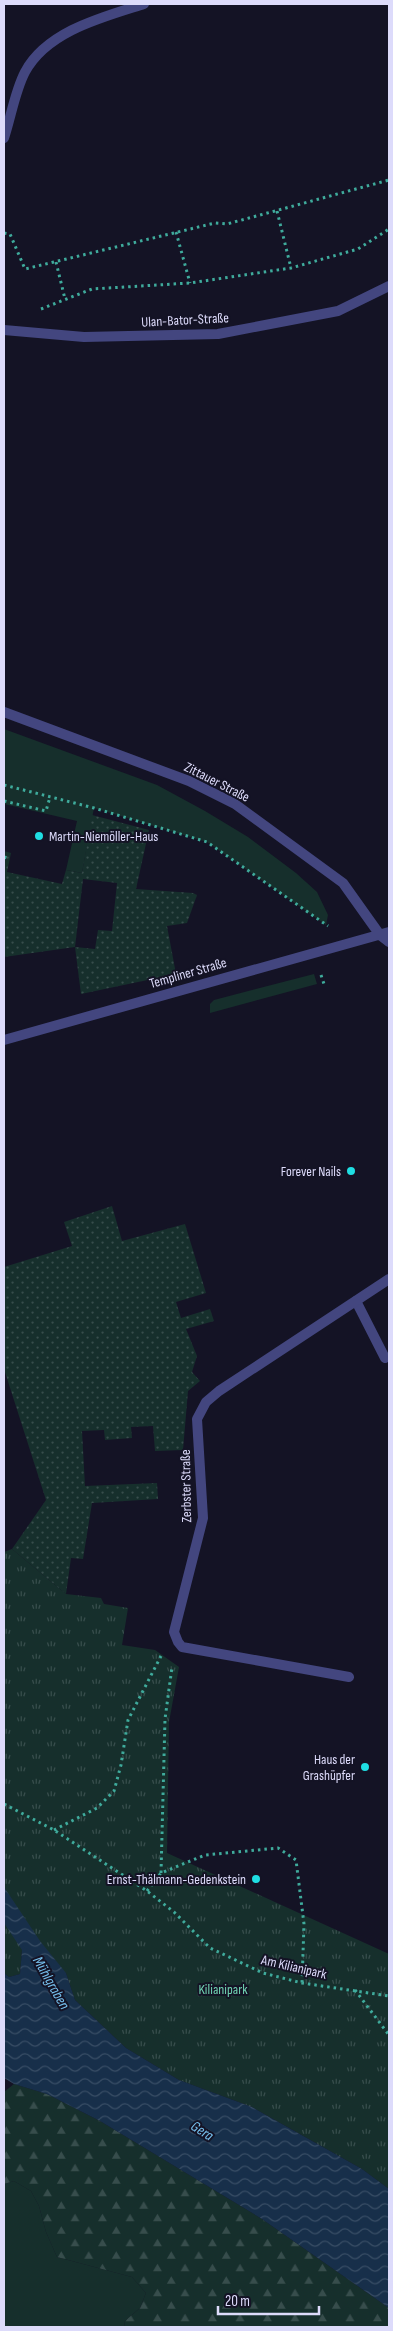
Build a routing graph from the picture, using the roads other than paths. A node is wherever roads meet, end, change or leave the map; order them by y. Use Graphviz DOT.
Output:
graph roads {
  1 [pos="144,4"];
  2 [pos="4,138"];
  3 [pos="389,286"];
  4 [pos="4,330"];
  5 [pos="4,712"];
  6 [pos="385,934"];
  7 [pos="389,942"];
  8 [pos="4,1040"];
  9 [pos="389,1279"];
  10 [pos="356,1301"];
  11 [pos="385,1358"];
  12 [pos="349,1677"];
  1 -- 2 [label="street"];
  3 -- 4 [label="street, Ulan-Bator-Straße"];
  5 -- 6 [label="street, Zittauer Straße"];
  6 -- 7 [label="street, Zittauer Straße"];
  6 -- 8 [label="street, Templiner Straße"];
  9 -- 10 [label="street, Zerbster Straße"];
  10 -- 11 [label="street"];
  10 -- 12 [label="street, Zerbster Straße"];
}
